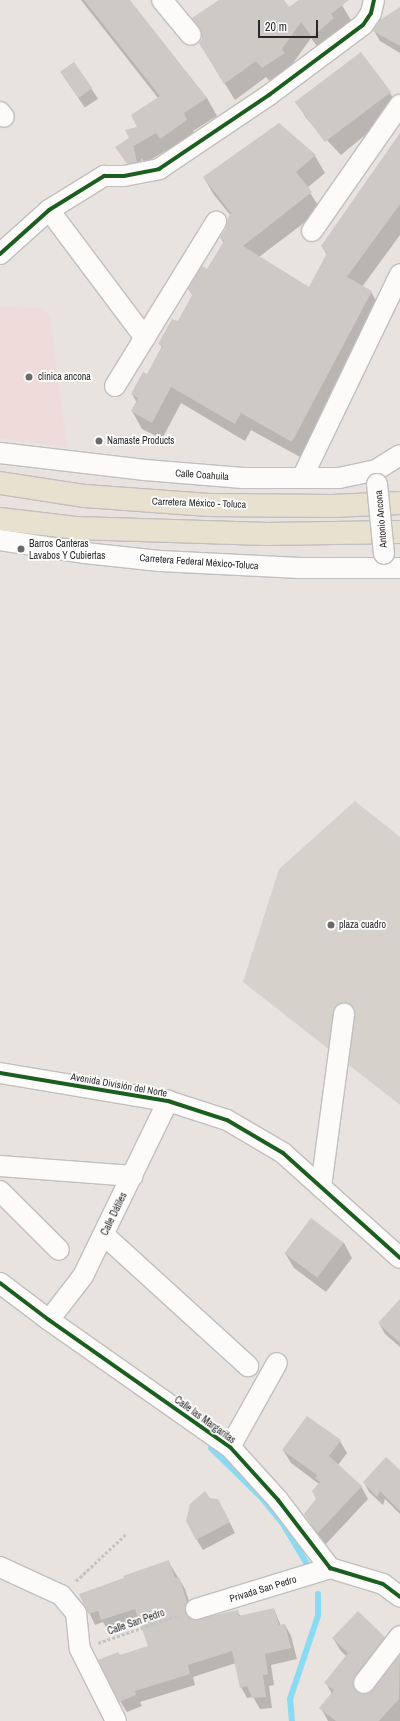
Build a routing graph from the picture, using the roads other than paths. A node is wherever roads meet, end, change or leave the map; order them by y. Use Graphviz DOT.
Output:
graph roads {
  1 [pos="162,0"];
  2 [pos="374,0"];
  3 [pos="191,35"];
  4 [pos="400,105"];
  5 [pos="49,210"];
  6 [pos="216,222"];
  7 [pos="312,231"];
  8 [pos="0,254"];
  9 [pos="400,274"];
  10 [pos="145,338"];
  11 [pos="115,386"];
  12 [pos="0,453"];
  13 [pos="400,455"];
  14 [pos="377,477"];
  15 [pos="302,478"];
  16 [pos="0,483"];
  17 [pos="400,503"];
  18 [pos="0,519"];
  19 [pos="400,532"];
  20 [pos="0,540"];
  21 [pos="389,564"];
  22 [pos="344,1014"];
  23 [pos="0,1073"];
  24 [pos="168,1102"];
  25 [pos="0,1166"];
  26 [pos="133,1176"];
  27 [pos="321,1186"];
  28 [pos="0,1191"];
  29 [pos="104,1235"];
  30 [pos="58,1250"];
  31 [pos="400,1258"];
  32 [pos="0,1283"];
  33 [pos="49,1320"];
  34 [pos="276,1363"];
  35 [pos="248,1366"];
  36 [pos="230,1447"];
  37 [pos="0,1566"];
  38 [pos="330,1568"];
  39 [pos="400,1597"];
  40 [pos="196,1609"];
  41 [pos="400,1636"];
  42 [pos="364,1683"];
  43 [pos="116,1721"];
  1 -- 3 [label="street"];
  2 -- 5 [label="street"];
  4 -- 7 [label="street"];
  5 -- 8 [label="street"];
  5 -- 10 [label="street"];
  6 -- 10 [label="street"];
  9 -- 15 [label="street"];
  10 -- 11 [label="street"];
  12 -- 15 [label="street, Calle Coahuila"];
  13 -- 14 [label="street, Calle Coahuila"];
  14 -- 15 [label="street, Calle Coahuila"];
  14 -- 21 [label="street, Antonio Ancona, bridge"];
  16 -- 17 [label="main road, Carretera México - Toluca"];
  18 -- 19 [label="main road"];
  20 -- 21 [label="street, Carretera Federal México-Toluca"];
  22 -- 27 [label="street"];
  23 -- 24 [label="street, Avenida División del Norte"];
  24 -- 26 [label="street, Calle Dátiles"];
  24 -- 27 [label="street, Avenida División del Norte"];
  25 -- 26 [label="street"];
  26 -- 29 [label="street, Calle Dátiles"];
  27 -- 31 [label="street, Avenida División del Norte"];
  28 -- 30 [label="street"];
  29 -- 33 [label="street, Calle Dátiles"];
  29 -- 35 [label="street"];
  32 -- 33 [label="street, Calle las Margaritas"];
  33 -- 36 [label="street, Calle las Margaritas"];
  34 -- 36 [label="street"];
  36 -- 38 [label="street, Calle las Margaritas"];
  37 -- 43 [label="street"];
  38 -- 39 [label="street"];
  38 -- 40 [label="street, Privada San Pedro"];
  41 -- 42 [label="street"];
}
